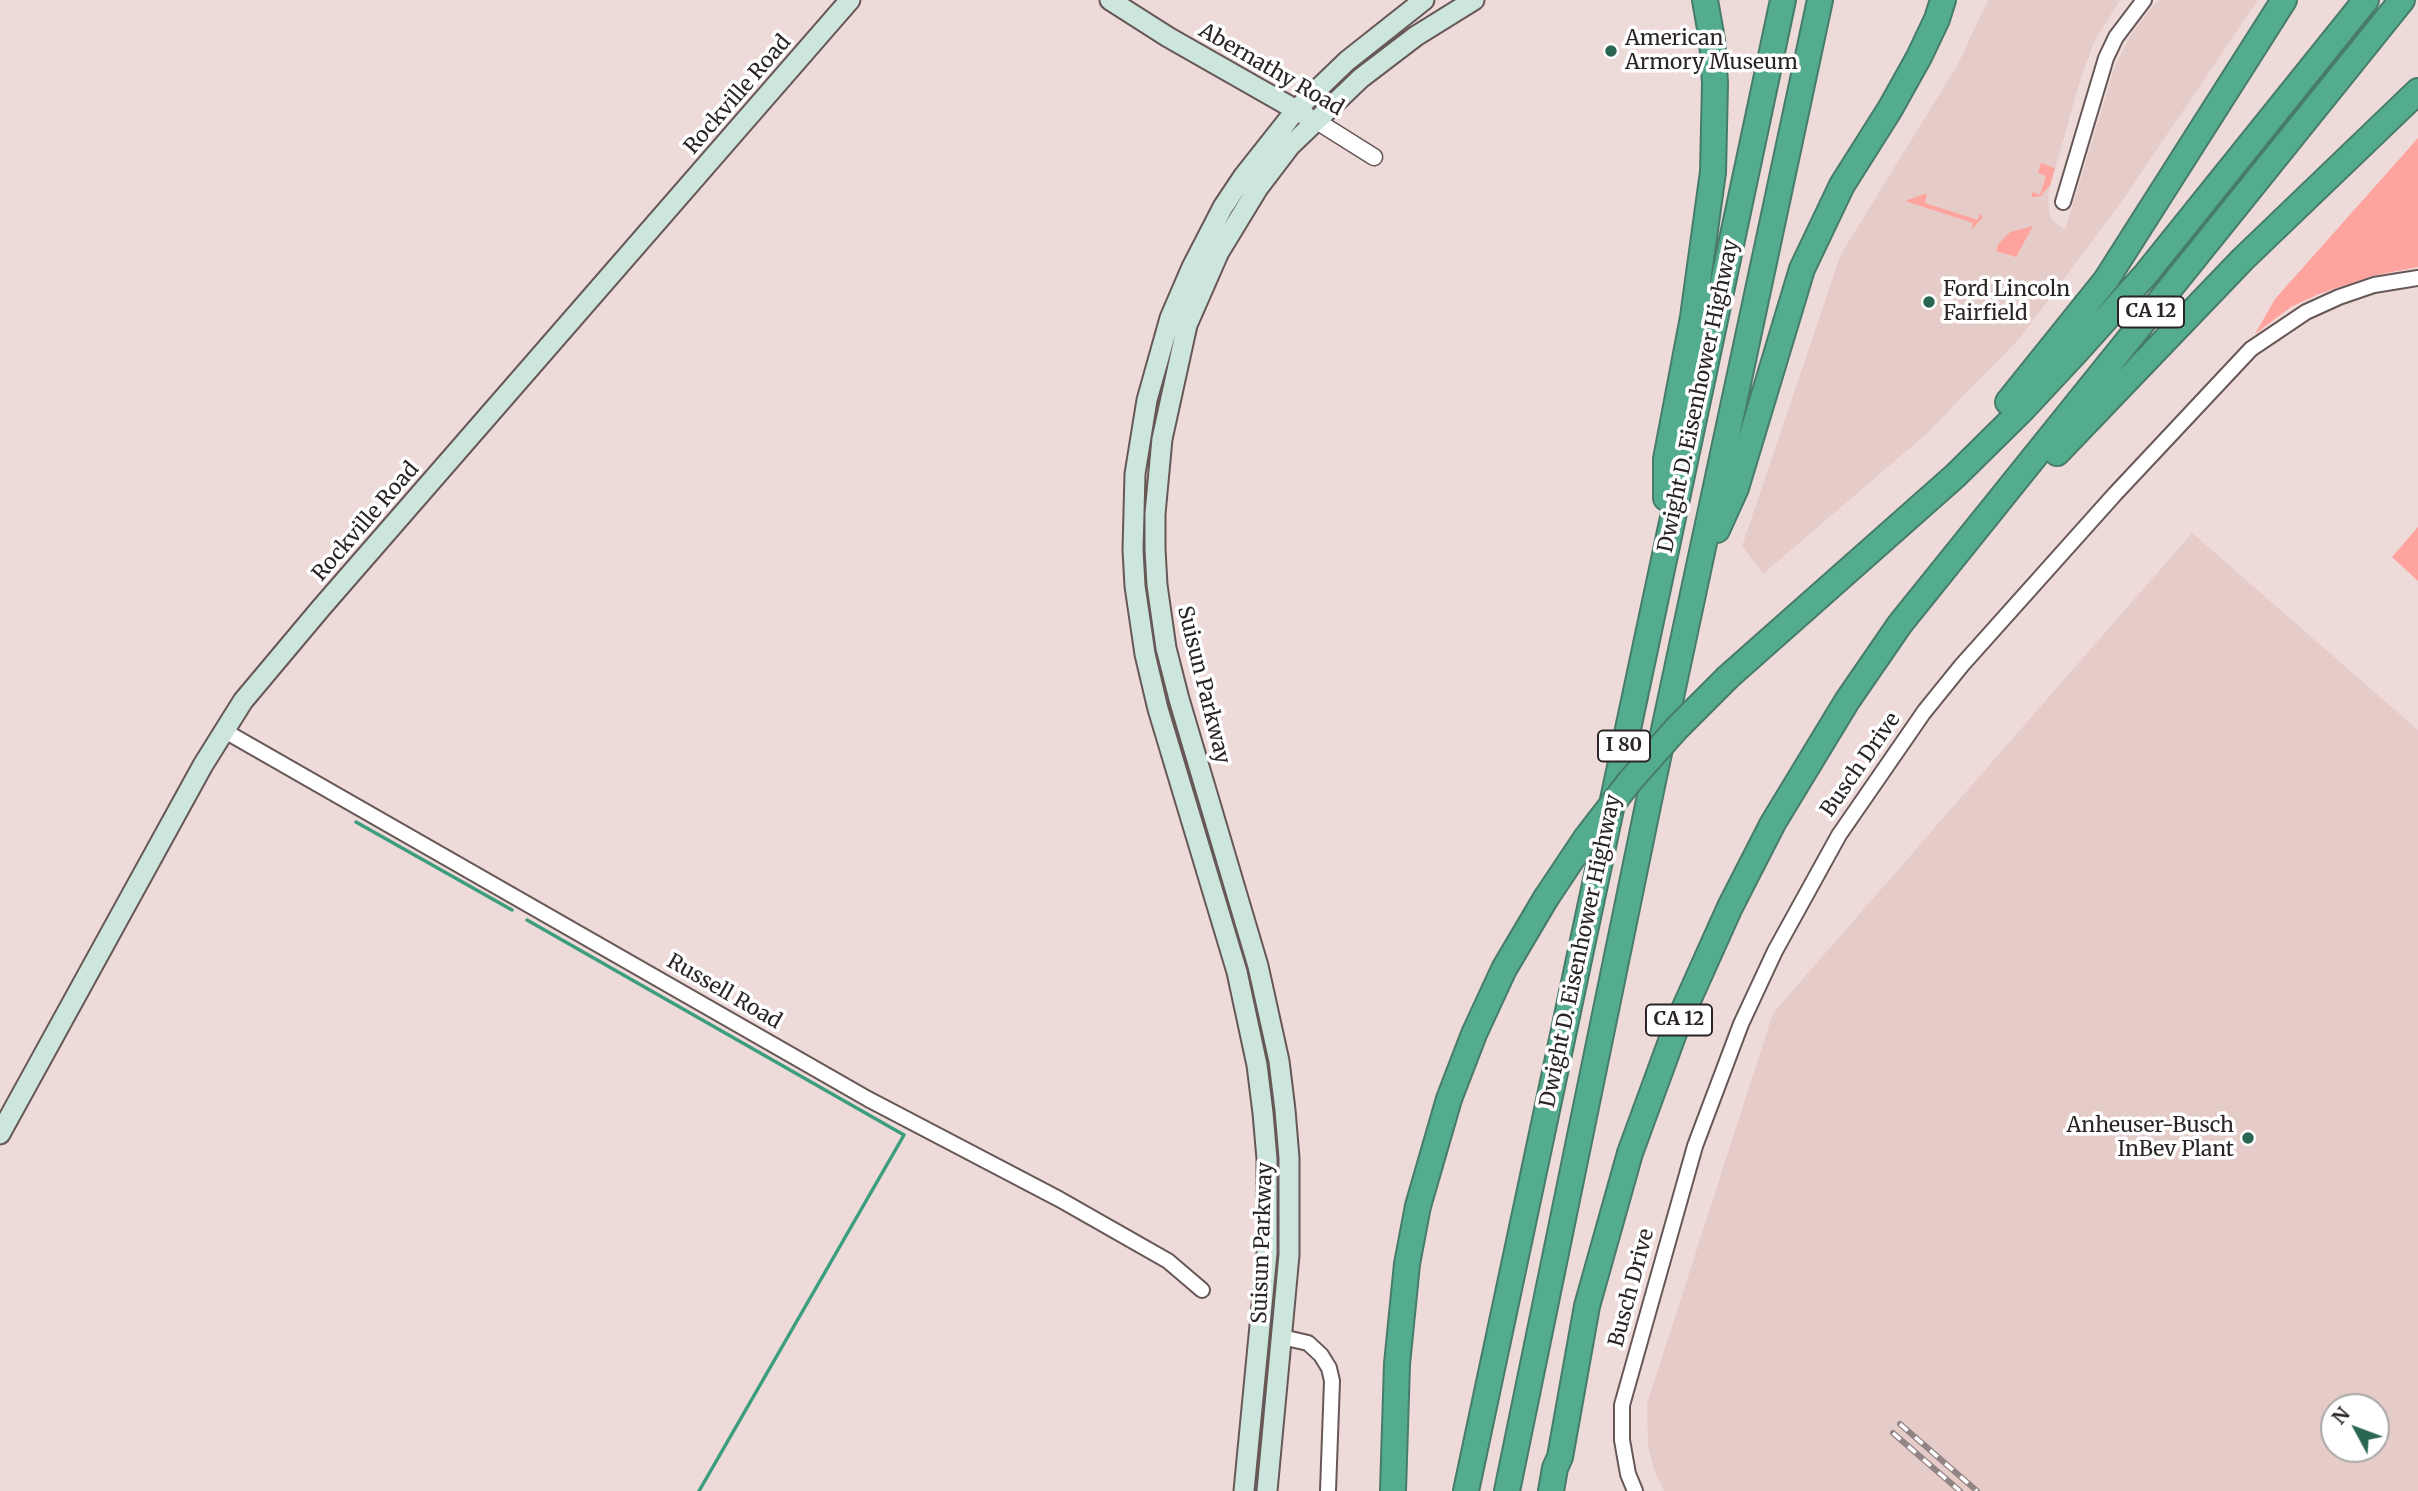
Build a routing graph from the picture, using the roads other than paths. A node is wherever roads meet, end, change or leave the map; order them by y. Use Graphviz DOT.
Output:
graph roads {
  1 [pos="850,0"];
  2 [pos="1110,0"];
  3 [pos="1424,0"];
  4 [pos="1474,0"];
  5 [pos="1705,0"];
  6 [pos="1783,0"];
  7 [pos="1820,0"];
  8 [pos="1942,0"];
  9 [pos="2144,0"];
  10 [pos="2284,0"];
  11 [pos="2366,0"];
  12 [pos="2402,0"];
  13 [pos="2418,90"];
  14 [pos="1296,110"];
  15 [pos="1315,120"];
  16 [pos="1374,157"];
  17 [pos="2063,202"];
  18 [pos="2418,278"];
  19 [pos="1667,545"];
  20 [pos="1701,554"];
  21 [pos="1841,578"];
  22 [pos="1900,624"];
  23 [pos="223,730"];
  24 [pos="0,1134"];
  25 [pos="1202,1290"];
  26 [pos="1283,1337"];
  27 [pos="1560,1457"];
  28 [pos="1244,1491"];
  29 [pos="1267,1491"];
  30 [pos="1328,1491"];
  31 [pos="1393,1491"];
  32 [pos="1466,1491"];
  33 [pos="1507,1491"];
  34 [pos="1551,1491"];
  35 [pos="1564,1491"];
  36 [pos="1635,1491"];
  1 -- 23 [label="main road, Rockville Road"];
  2 -- 14 [label="main road, Abernathy Road"];
  3 -- 14 [label="main road, Suisun Parkway"];
  4 -- 15 [label="main road, Suisun Parkway"];
  5 -- 19 [label="highway"];
  6 -- 19 [label="highway, Dwight D. Eisenhower Highway / I 80"];
  7 -- 20 [label="highway, Dwight D. Eisenhower Highway / I 80"];
  8 -- 20 [label="highway"];
  9 -- 17 [label="street"];
  10 -- 21 [label="highway"];
  11 -- 21 [label="highway, CA 12"];
  12 -- 22 [label="highway, CA 12"];
  13 -- 22 [label="highway"];
  14 -- 15 [label="main road, Abernathy Road"];
  14 -- 28 [label="main road, Suisun Parkway"];
  15 -- 16 [label="street, Abernathy Road"];
  15 -- 26 [label="main road, Suisun Parkway"];
  18 -- 36 [label="street, Busch Drive"];
  19 -- 32 [label="highway, Dwight D. Eisenhower Highway / I 80"];
  20 -- 33 [label="highway, Dwight D. Eisenhower Highway / I 80"];
  21 -- 31 [label="highway, CA 12, bridge"];
  22 -- 27 [label="highway, CA 12"];
  23 -- 24 [label="main road, Rockville Road"];
  23 -- 25 [label="street, Russell Road"];
  26 -- 29 [label="main road, Suisun Parkway"];
  26 -- 30 [label="street"];
  27 -- 34 [label="highway, CA 12"];
  27 -- 35 [label="highway"];
}
